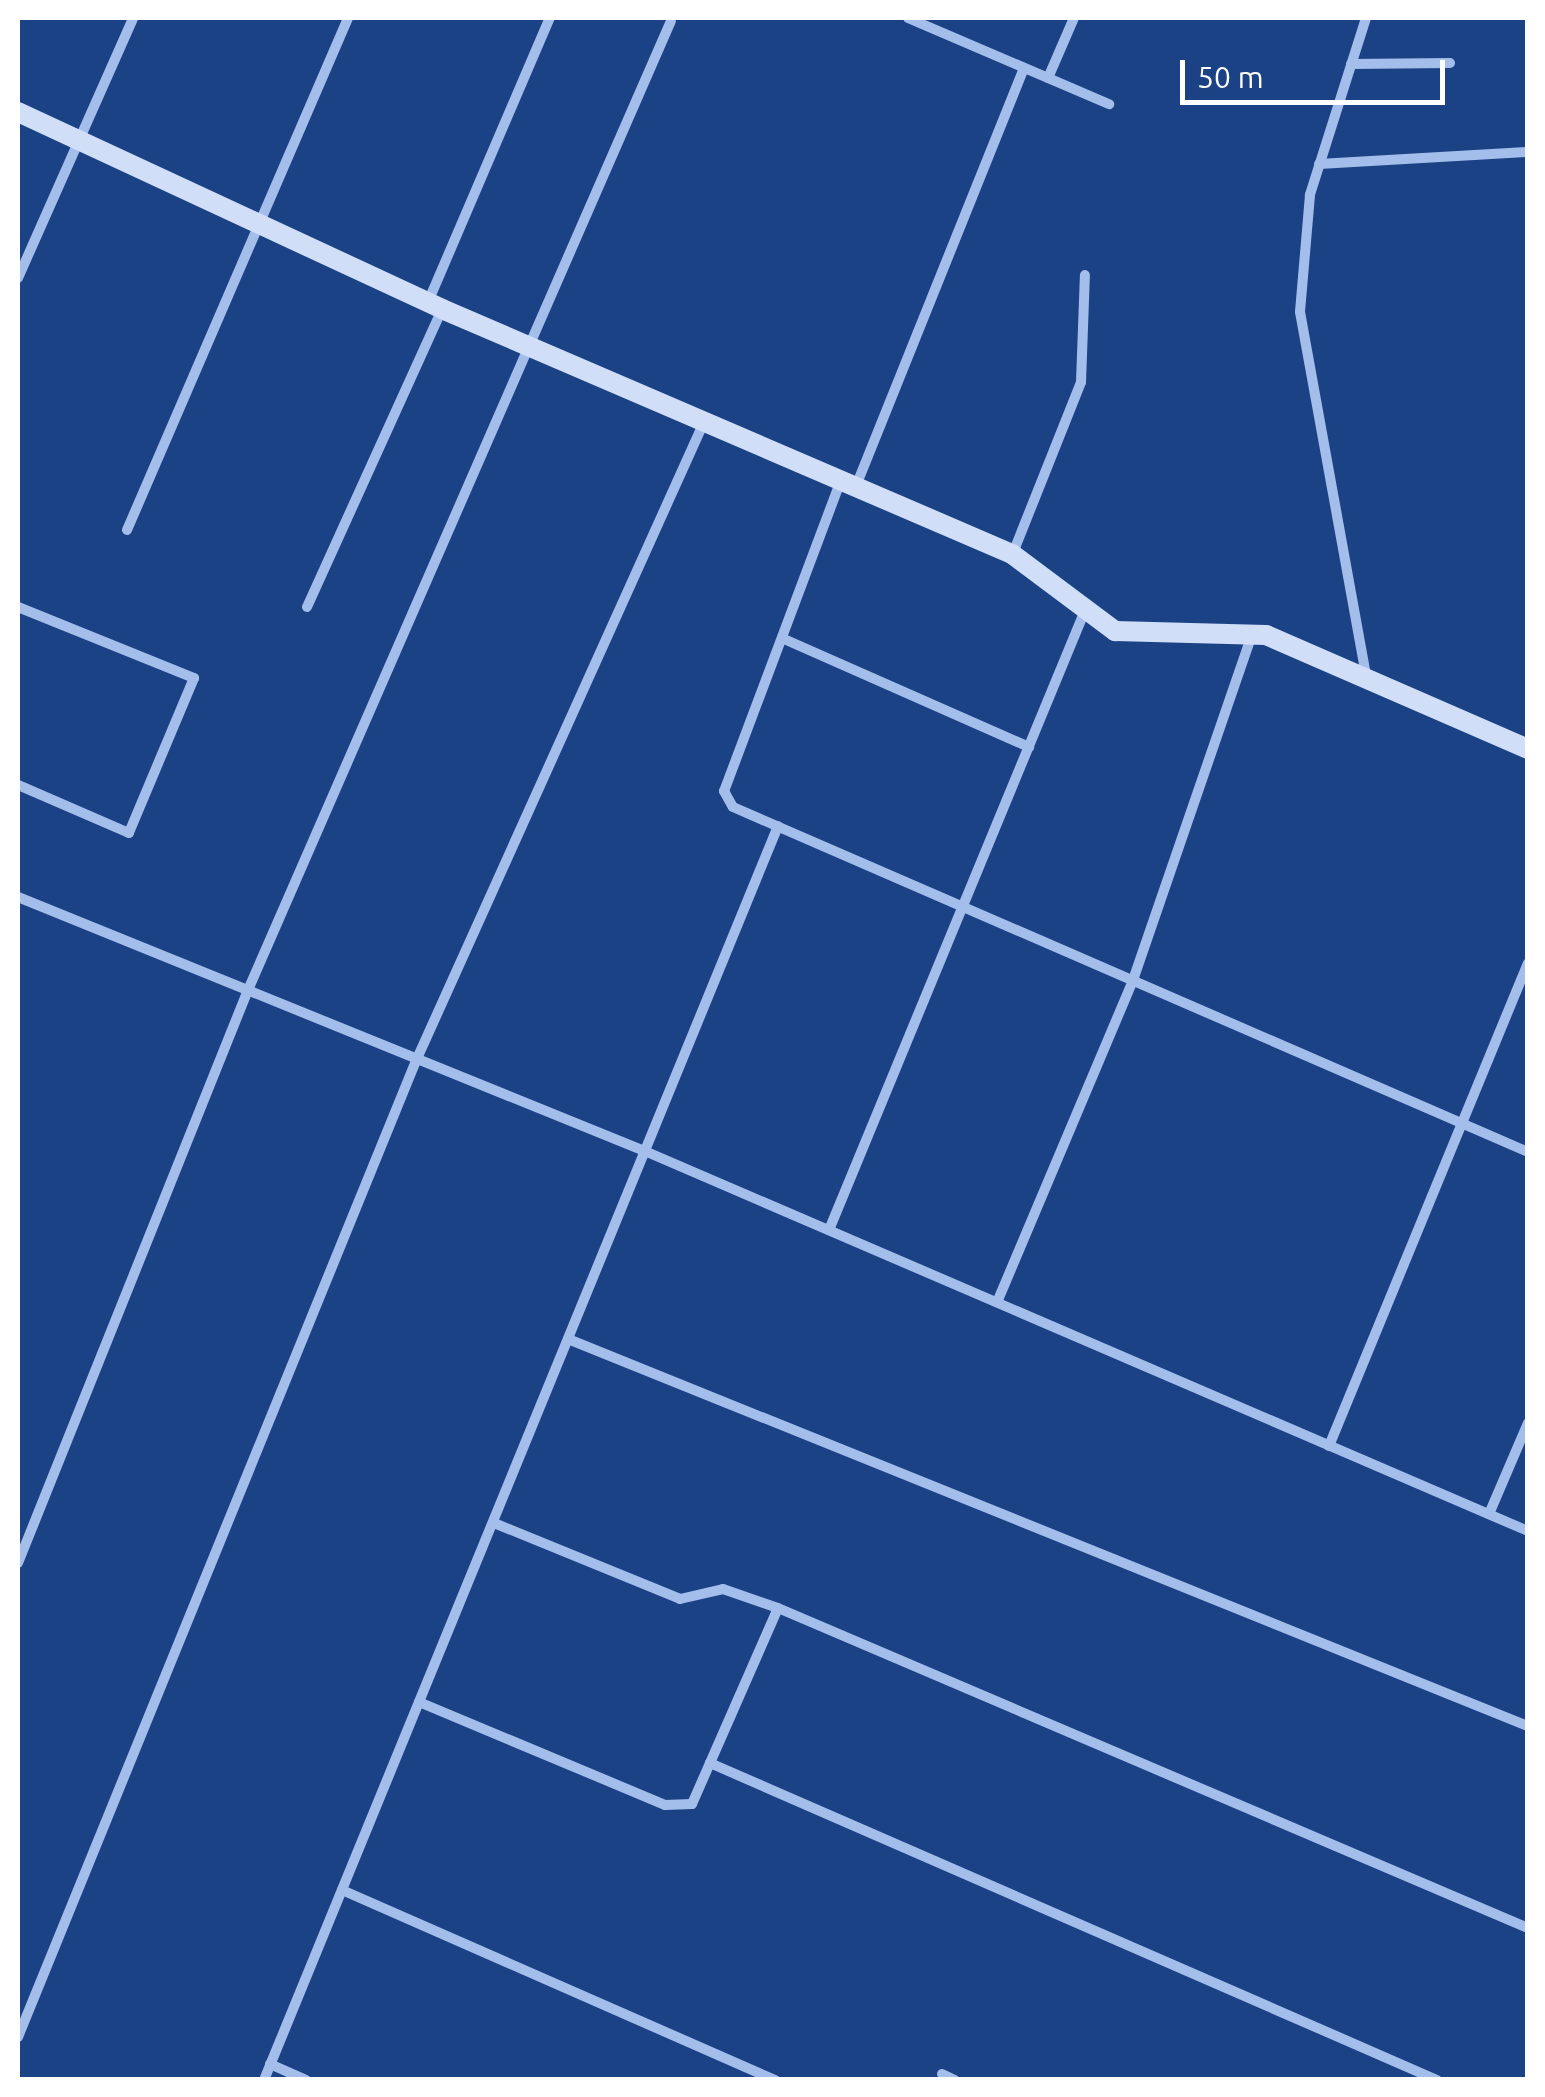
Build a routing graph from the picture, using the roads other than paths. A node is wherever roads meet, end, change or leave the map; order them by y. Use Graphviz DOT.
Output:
graph roads {
  1 [pos="133,18"];
  2 [pos="348,18"];
  3 [pos="550,18"];
  4 [pos="908,18"];
  5 [pos="1074,18"];
  6 [pos="1366,18"];
  7 [pos="671,22"];
  8 [pos="1450,63"];
  9 [pos="1351,64"];
  10 [pos="1024,68"];
  11 [pos="1048,78"];
  12 [pos="1109,104"];
  13 [pos="18,112"];
  14 [pos="77,137"];
  15 [pos="1528,152"];
  16 [pos="1319,164"];
  17 [pos="262,226"];
  18 [pos="1085,276"];
  19 [pos="18,278"];
  20 [pos="435,306"];
  21 [pos="533,346"];
  22 [pos="704,422"];
  23 [pos="847,487"];
  24 [pos="128,530"];
  25 [pos="1012,554"];
  26 [pos="1086,606"];
  27 [pos="18,607"];
  28 [pos="307,607"];
  29 [pos="1252,634"];
  30 [pos="784,639"];
  31 [pos="1367,681"];
  32 [pos="1028,748"];
  33 [pos="1528,749"];
  34 [pos="18,785"];
  35 [pos="778,826"];
  36 [pos="18,897"];
  37 [pos="962,910"];
  38 [pos="1528,964"];
  39 [pos="1132,983"];
  40 [pos="248,990"];
  41 [pos="415,1063"];
  42 [pos="1467,1126"];
  43 [pos="648,1152"];
  44 [pos="1528,1152"];
  45 [pos="829,1230"];
  46 [pos="998,1300"];
  47 [pos="568,1339"];
  48 [pos="1528,1423"];
  49 [pos="1329,1446"];
  50 [pos="1489,1514"];
  51 [pos="494,1523"];
  52 [pos="1528,1531"];
  53 [pos="18,1563"];
  54 [pos="778,1608"];
  55 [pos="419,1702"];
  56 [pos="1528,1726"];
  57 [pos="710,1763"];
  58 [pos="342,1890"];
  59 [pos="1528,1928"];
  60 [pos="18,2037"];
  61 [pos="270,2064"];
  62 [pos="942,2074"];
  63 [pos="264,2080"];
  64 [pos="306,2080"];
  65 [pos="775,2080"];
  66 [pos="955,2080"];
  67 [pos="1437,2080"];
  1 -- 14 [label="street"];
  2 -- 17 [label="street"];
  3 -- 20 [label="street"];
  4 -- 10 [label="street"];
  5 -- 11 [label="street"];
  6 -- 9 [label="street"];
  7 -- 21 [label="street"];
  8 -- 9 [label="street"];
  9 -- 16 [label="street"];
  10 -- 11 [label="street"];
  10 -- 23 [label="street"];
  11 -- 12 [label="street"];
  13 -- 14 [label="street"];
  14 -- 17 [label="street"];
  14 -- 19 [label="street"];
  15 -- 16 [label="street"];
  16 -- 31 [label="street"];
  17 -- 20 [label="street"];
  17 -- 24 [label="street"];
  18 -- 25 [label="street"];
  20 -- 21 [label="street"];
  20 -- 28 [label="street"];
  21 -- 22 [label="street"];
  21 -- 40 [label="street"];
  22 -- 23 [label="street"];
  22 -- 41 [label="street"];
  23 -- 25 [label="street"];
  23 -- 30 [label="street"];
  25 -- 26 [label="street"];
  26 -- 29 [label="street"];
  26 -- 32 [label="street"];
  27 -- 34 [label="street"];
  29 -- 31 [label="street"];
  29 -- 39 [label="street"];
  30 -- 32 [label="street"];
  30 -- 35 [label="street"];
  31 -- 33 [label="street"];
  32 -- 37 [label="street"];
  35 -- 37 [label="street"];
  35 -- 43 [label="street"];
  36 -- 40 [label="street"];
  37 -- 39 [label="street"];
  37 -- 45 [label="street"];
  38 -- 42 [label="street"];
  39 -- 42 [label="street"];
  39 -- 46 [label="street"];
  40 -- 41 [label="street"];
  40 -- 53 [label="street"];
  41 -- 43 [label="street"];
  41 -- 60 [label="street"];
  42 -- 44 [label="street"];
  42 -- 49 [label="street"];
  43 -- 45 [label="street"];
  43 -- 47 [label="street"];
  45 -- 46 [label="street"];
  46 -- 49 [label="street"];
  47 -- 51 [label="street"];
  47 -- 56 [label="street"];
  48 -- 50 [label="street"];
  49 -- 50 [label="street"];
  50 -- 52 [label="street"];
  51 -- 54 [label="street"];
  51 -- 55 [label="street"];
  54 -- 57 [label="street"];
  54 -- 59 [label="street"];
  55 -- 57 [label="street"];
  55 -- 58 [label="street"];
  57 -- 67 [label="street"];
  58 -- 61 [label="street"];
  58 -- 65 [label="street"];
  61 -- 63 [label="street"];
  61 -- 64 [label="street"];
  62 -- 66 [label="street"];
}
